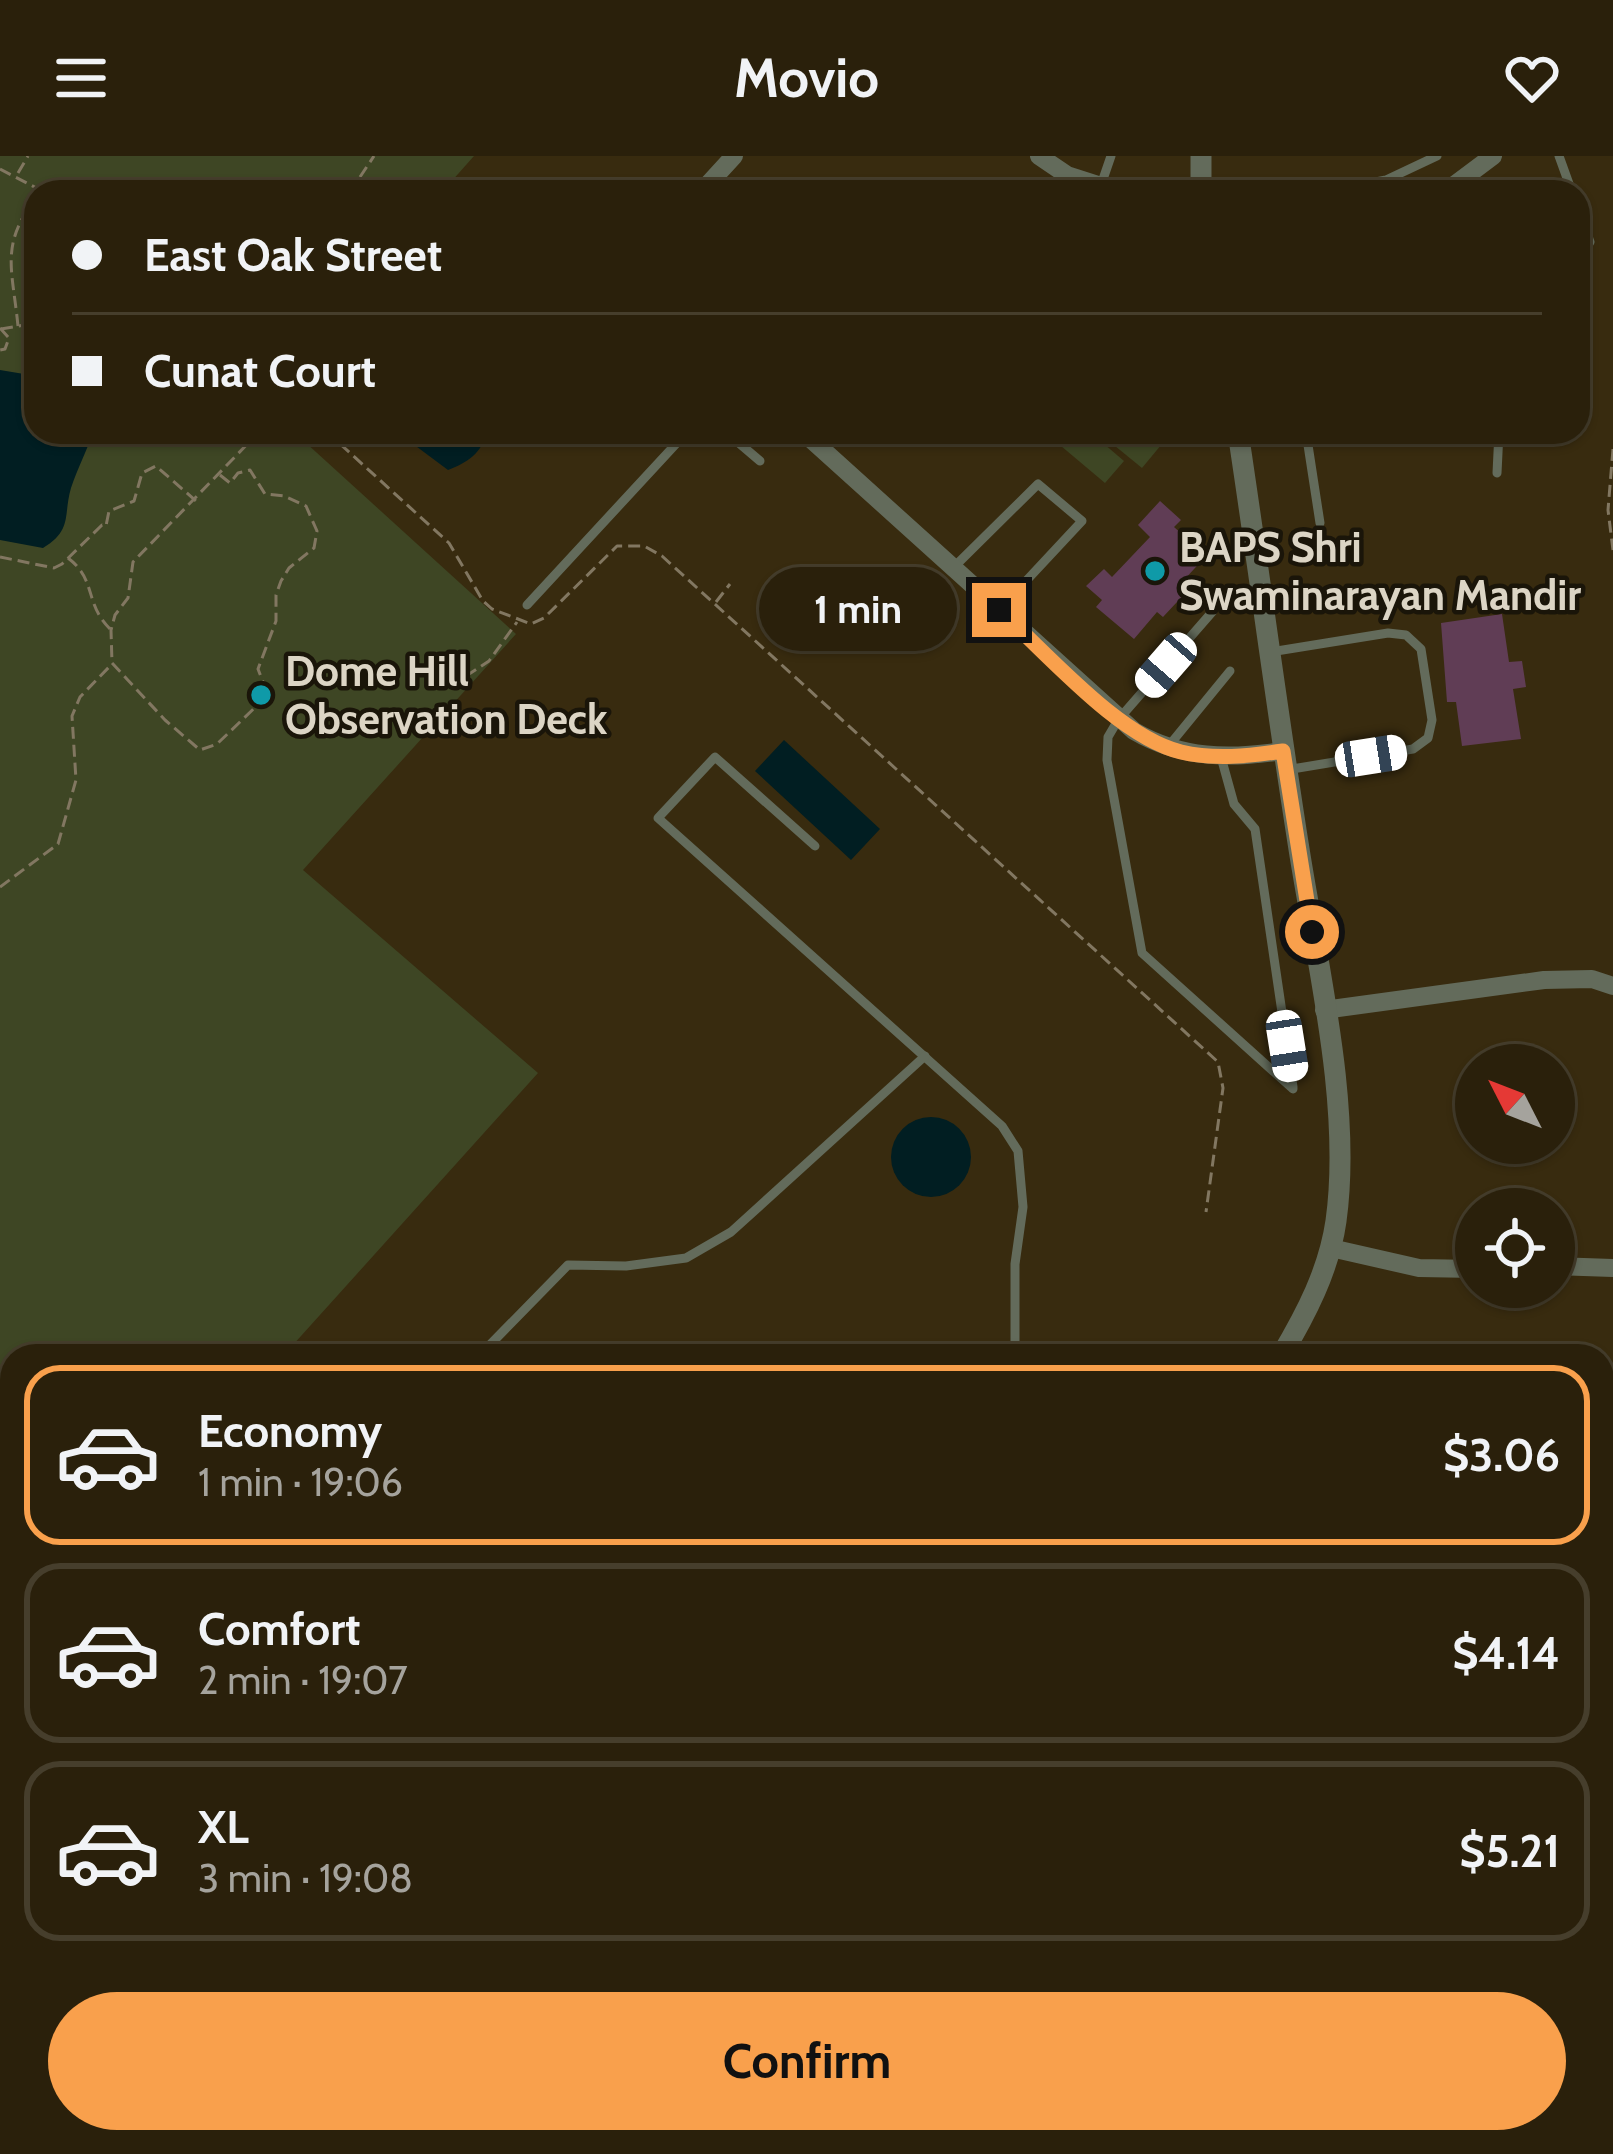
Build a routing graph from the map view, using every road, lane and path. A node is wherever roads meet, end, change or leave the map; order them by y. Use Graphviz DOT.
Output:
graph roads {
  1 [pos="28,156"];
  2 [pos="734,156"];
  3 [pos="1040,156"];
  4 [pos="1437,156"];
  5 [pos="1493,156"];
  6 [pos="0,169"];
  7 [pos="17,175"];
  8 [pos="24,180"];
  9 [pos="712,180"];
  10 [pos="1079,180"];
  11 [pos="1386,180"];
  12 [pos="1461,180"];
  13 [pos="24,209"];
  14 [pos="24,325"];
  15 [pos="18,326"];
  16 [pos="1,329"];
  17 [pos="0,350"];
  18 [pos="248,444"];
  19 [pos="340,444"];
  20 [pos="676,444"];
  21 [pos="740,444"];
  22 [pos="816,444"];
  23 [pos="1240,444"];
  24 [pos="1308,444"];
  25 [pos="1498,444"];
  26 [pos="1613,449"];
  27 [pos="760,461"];
  28 [pos="1497,473"];
  29 [pos="220,476"];
  30 [pos="196,501"];
  31 [pos="1320,523"];
  32 [pos="1613,550"];
  33 [pos="0,556"];
  34 [pos="67,557"];
  35 [pos="953,568"];
  36 [pos="730,584"];
  37 [pos="715,604"];
  38 [pos="527,605"];
  39 [pos="999,610"];
  40 [pos="1213,611"];
  41 [pos="518,620"];
  42 [pos="111,630"];
  43 [pos="1270,652"];
  44 [pos="112,664"];
  45 [pos="1229,671"];
  46 [pos="466,676"];
  47 [pos="1118,720"];
  48 [pos="1167,748"];
  49 [pos="1221,757"];
  50 [pos="1285,760"];
  51 [pos="814,846"];
  52 [pos="0,887"];
  53 [pos="1613,986"];
  54 [pos="1324,1010"];
  55 [pos="926,1056"];
  56 [pos="1206,1212"];
  57 [pos="1330,1248"];
  58 [pos="1575,1267"];
  59 [pos="1613,1268"];
  60 [pos="1455,1269"];
  61 [pos="491,1344"];
  62 [pos="1016,1344"];
  63 [pos="1289,1344"];
  1 -- 7 [label="path"];
  2 -- 9 [label="street"];
  3 -- 10 [label="street"];
  4 -- 11 [label="lane"];
  5 -- 12 [label="street"];
  6 -- 7 [label="path"];
  7 -- 8 [label="path"];
  13 -- 15 [label="path"];
  14 -- 15 [label="path"];
  15 -- 16 [label="path"];
  16 -- 17 [label="path"];
  18 -- 29 [label="path"];
  19 -- 41 [label="path"];
  20 -- 38 [label="lane"];
  21 -- 27 [label="lane"];
  22 -- 35 [label="street"];
  23 -- 43 [label="street"];
  24 -- 31 [label="lane"];
  25 -- 28 [label="lane"];
  26 -- 32 [label="path"];
  29 -- 30 [label="path"];
  29 -- 44 [label="path"];
  30 -- 34 [label="path"];
  30 -- 42 [label="path"];
  33 -- 34 [label="path"];
  34 -- 42 [label="path"];
  35 -- 39 [label="street"];
  35 -- 39 [label="lane"];
  36 -- 37 [label="path"];
  37 -- 41 [label="path"];
  37 -- 56 [label="path"];
  39 -- 47 [label="street"];
  40 -- 47 [label="lane"];
  41 -- 46 [label="path"];
  42 -- 44 [label="path"];
  43 -- 50 [label="street"];
  43 -- 50 [label="lane"];
  44 -- 52 [label="path"];
  45 -- 48 [label="lane"];
  47 -- 48 [label="street"];
  47 -- 49 [label="lane"];
  48 -- 49 [label="street"];
  49 -- 50 [label="street"];
  50 -- 54 [label="street"];
  51 -- 55 [label="lane"];
  53 -- 54 [label="street"];
  54 -- 57 [label="street"];
  55 -- 61 [label="lane"];
  55 -- 62 [label="lane"];
  57 -- 60 [label="street"];
  57 -- 63 [label="street"];
  58 -- 59 [label="street"];
}
